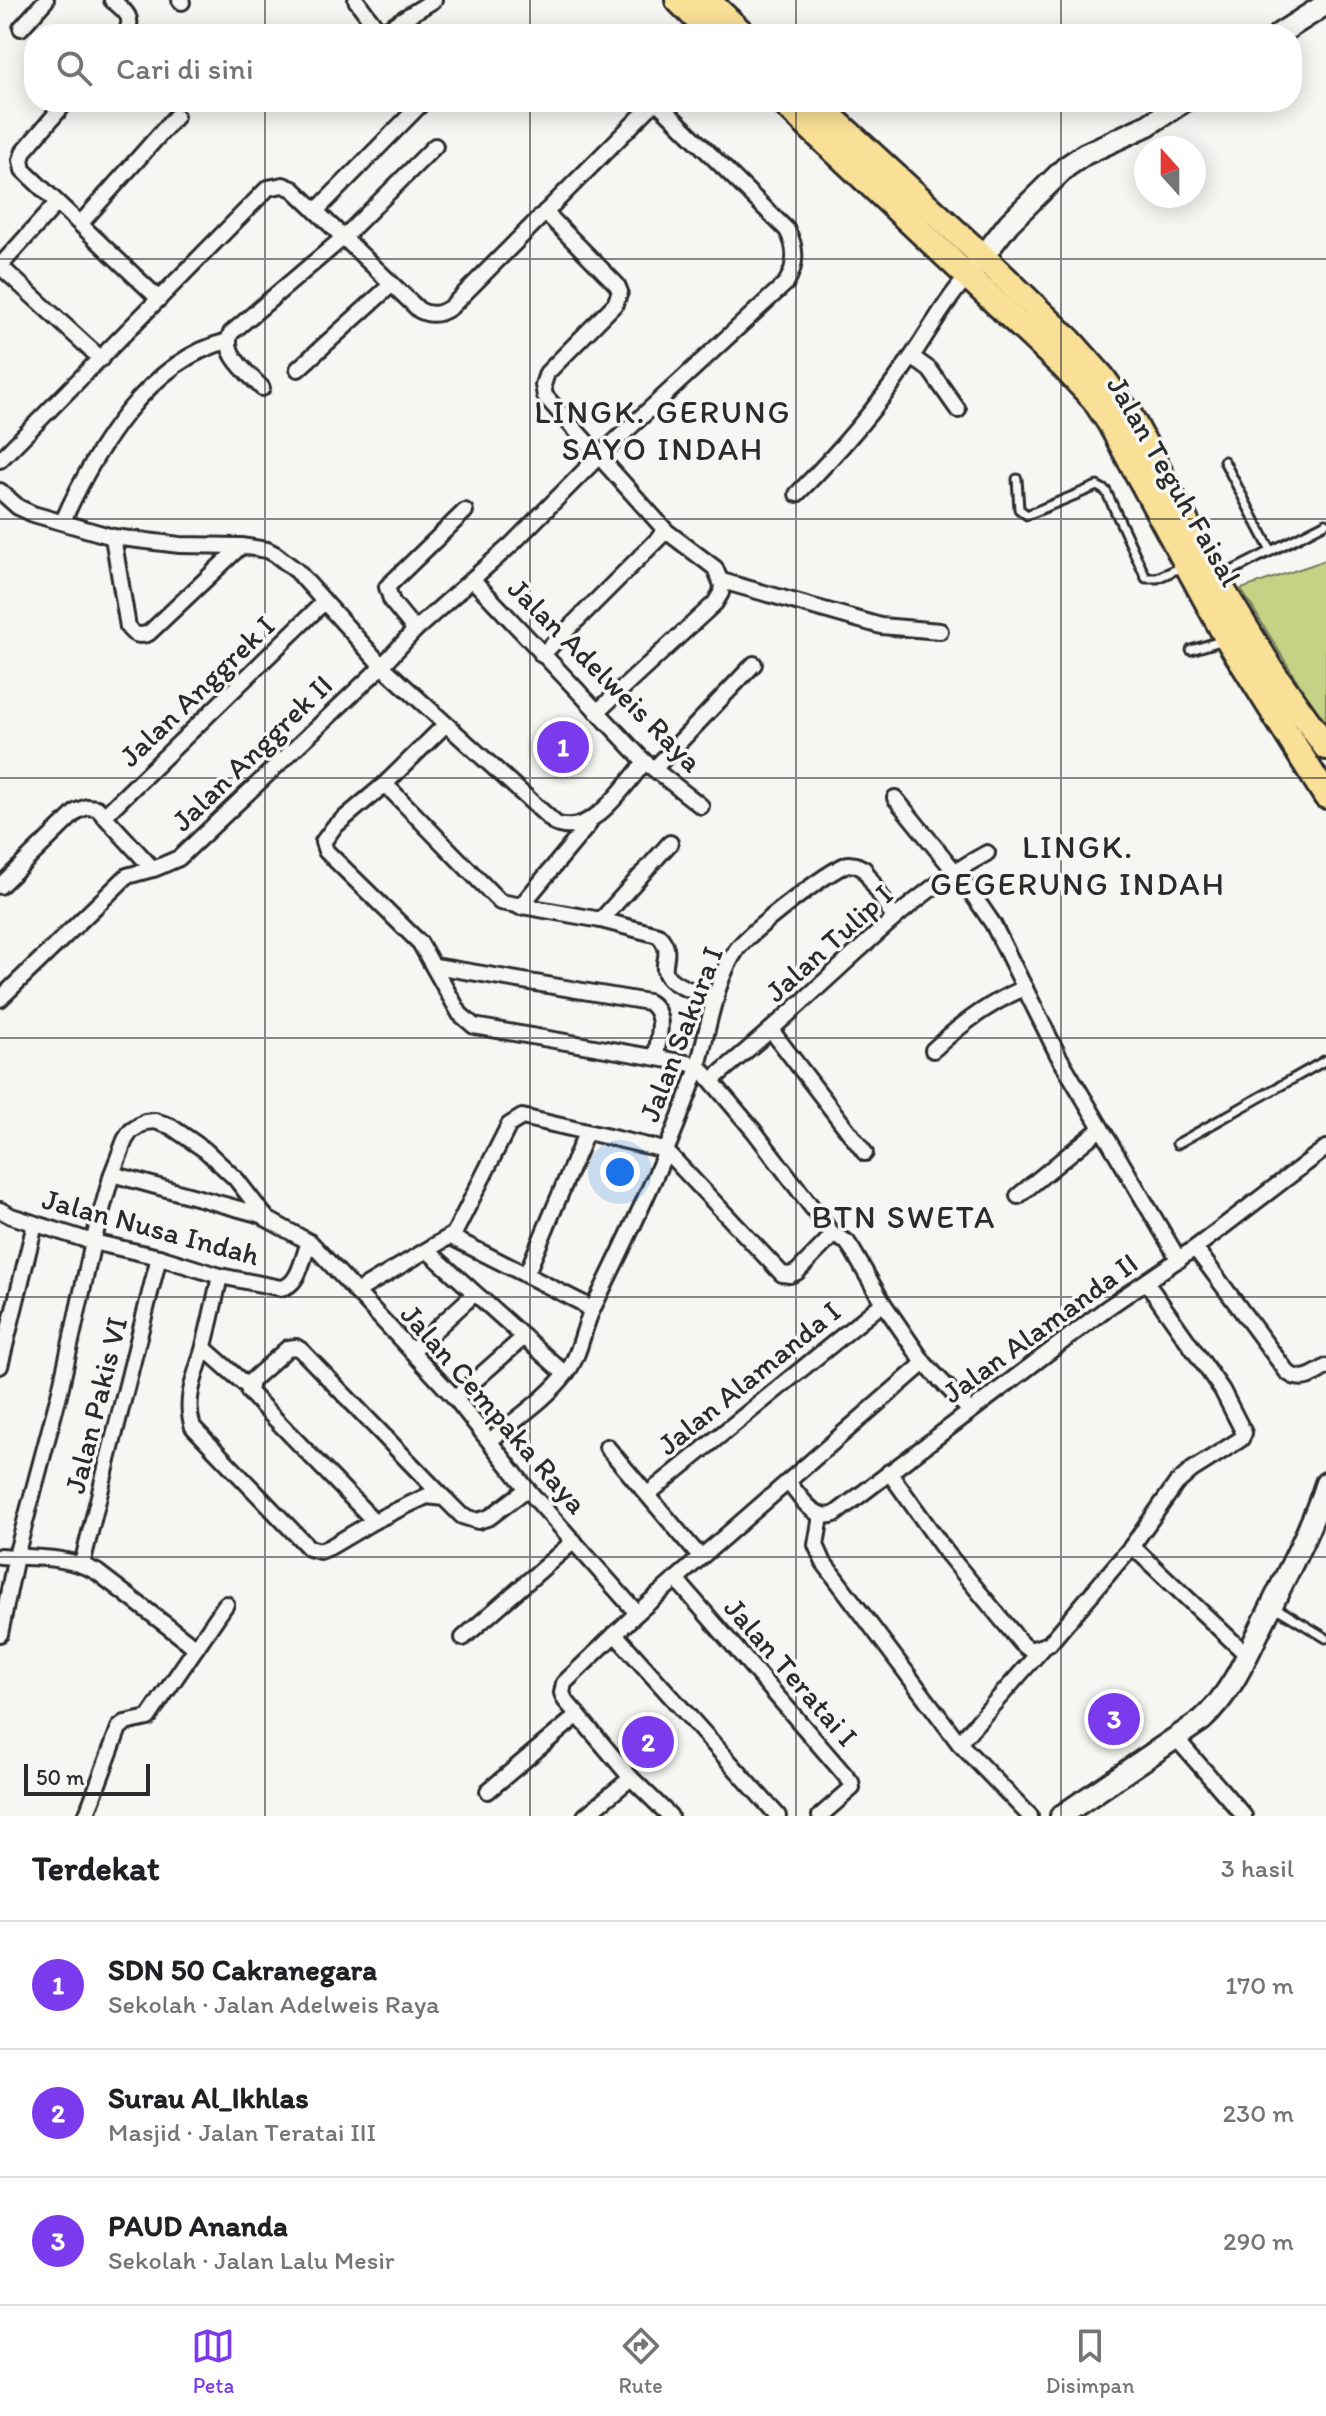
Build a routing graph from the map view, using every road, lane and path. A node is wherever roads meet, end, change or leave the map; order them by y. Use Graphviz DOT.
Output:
graph roads {
  1 [pos="46,0"];
  2 [pos="112,0"];
  3 [pos="356,0"];
  4 [pos="434,0"];
  5 [pos="678,0"];
  6 [pos="707,0"];
  7 [pos="1326,4"];
  8 [pos="25,24"];
  9 [pos="127,24"];
  10 [pos="373,24"];
  11 [pos="395,24"];
  12 [pos="716,24"];
  13 [pos="723,24"];
  14 [pos="1295,24"];
  15 [pos="24,25"];
  16 [pos="21,28"];
  17 [pos="58,112"];
  18 [pos="413,112"];
  19 [pos="646,112"];
  20 [pos="666,112"];
  21 [pos="797,112"];
  22 [pos="822,112"];
  23 [pos="1168,112"];
  24 [pos="176,116"];
  25 [pos="435,146"];
  26 [pos="851,151"];
  27 [pos="57,203"];
  28 [pos="316,211"];
  29 [pos="545,212"];
  30 [pos="81,223"];
  31 [pos="344,237"];
  32 [pos="0,266"];
  33 [pos="975,266"];
  34 [pos="391,285"];
  35 [pos="159,299"];
  36 [pos="228,341"];
  37 [pos="912,357"];
  38 [pos="101,359"];
  39 [pos="298,369"];
  40 [pos="262,388"];
  41 [pos="958,410"];
  42 [pos="598,457"];
  43 [pos="0,460"];
  44 [pos="1224,461"];
  45 [pos="1017,479"];
  46 [pos="0,491"];
  47 [pos="797,494"];
  48 [pos="465,511"];
  49 [pos="63,521"];
  50 [pos="1326,523"];
  51 [pos="666,531"];
  52 [pos="113,537"];
  53 [pos="241,546"];
  54 [pos="1271,551"];
  55 [pos="1196,560"];
  56 [pos="473,580"];
  57 [pos="722,581"];
  58 [pos="1208,583"];
  59 [pos="324,602"];
  60 [pos="415,630"];
  61 [pos="940,631"];
  62 [pos="1237,633"];
  63 [pos="1191,650"];
  64 [pos="542,655"];
  65 [pos="754,664"];
  66 [pos="382,666"];
  67 [pos="597,712"];
  68 [pos="445,725"];
  69 [pos="1326,747"];
  70 [pos="650,765"];
  71 [pos="385,784"];
  72 [pos="1326,796"];
  73 [pos="895,798"];
  74 [pos="701,806"];
  75 [pos="100,812"];
  76 [pos="593,819"];
  77 [pos="670,843"];
  78 [pos="987,853"];
  79 [pos="153,869"];
  80 [pos="954,870"];
  81 [pos="0,886"];
  82 [pos="520,907"];
  83 [pos="894,918"];
  84 [pos="601,920"];
  85 [pos="435,966"];
  86 [pos="1025,988"];
  87 [pos="0,999"];
  88 [pos="716,999"];
  89 [pos="771,1030"];
  90 [pos="933,1050"];
  91 [pos="656,1057"];
  92 [pos="1326,1060"];
  93 [pos="698,1065"];
  94 [pos="712,1080"];
  95 [pos="1100,1129"];
  96 [pos="586,1133"];
  97 [pos="1177,1144"];
  98 [pos="1326,1148"];
  99 [pos="665,1150"];
  100 [pos="865,1153"];
  101 [pos="112,1174"];
  102 [pos="1018,1196"];
  103 [pos="0,1210"];
  104 [pos="265,1216"];
  105 [pos="35,1224"];
  106 [pos="454,1234"];
  107 [pos="833,1235"];
  108 [pos="93,1242"];
  109 [pos="309,1242"];
  110 [pos="1195,1248"];
  111 [pos="428,1251"];
  112 [pos="159,1257"];
  113 [pos="1179,1260"];
  114 [pos="526,1275"];
  115 [pos="220,1276"];
  116 [pos="1146,1282"];
  117 [pos="356,1292"];
  118 [pos="474,1294"];
  119 [pos="883,1303"];
  120 [pos="591,1312"];
  121 [pos="524,1337"];
  122 [pos="204,1348"];
  123 [pos="412,1351"];
  124 [pos="924,1363"];
  125 [pos="0,1366"];
  126 [pos="1326,1367"];
  127 [pos="565,1374"];
  128 [pos="248,1387"];
  129 [pos="455,1398"];
  130 [pos="970,1411"];
  131 [pos="490,1441"];
  132 [pos="607,1447"];
  133 [pos="889,1472"];
  134 [pos="788,1482"];
  135 [pos="1326,1483"];
  136 [pos="527,1489"];
  137 [pos="648,1494"];
  138 [pos="444,1498"];
  139 [pos="821,1516"];
  140 [pos="374,1521"];
  141 [pos="574,1541"];
  142 [pos="1132,1546"];
  143 [pos="0,1556"];
  144 [pos="16,1556"];
  145 [pos="700,1557"];
  146 [pos="82,1564"];
  147 [pos="676,1579"];
  148 [pos="226,1604"];
  149 [pos="1271,1605"];
  150 [pos="637,1613"];
  151 [pos="0,1634"];
  152 [pos="615,1634"];
  153 [pos="463,1638"];
  154 [pos="1326,1638"];
  155 [pos="196,1648"];
  156 [pos="1043,1648"];
  157 [pos="1247,1655"];
  158 [pos="578,1715"];
  159 [pos="1175,1737"];
  160 [pos="959,1743"];
  161 [pos="631,1778"];
  162 [pos="488,1791"];
  163 [pos="86,1816"];
  164 [pos="585,1816"];
  165 [pos="670,1816"];
  166 [pos="778,1816"];
  167 [pos="820,1816"];
  168 [pos="1030,1816"];
  169 [pos="1061,1816"];
  170 [pos="1244,1816"];
  1 -- 8 [label="street"];
  2 -- 9 [label="street"];
  3 -- 10 [label="street"];
  4 -- 11 [label="street"];
  5 -- 12 [label="highway"];
  6 -- 13 [label="highway"];
  7 -- 14 [label="street"];
  15 -- 16 [label="street"];
  17 -- 27 [label="street"];
  18 -- 28 [label="street"];
  19 -- 29 [label="street"];
  20 -- 42 [label="street, Jalan Adelweis Raya"];
  21 -- 26 [label="highway, Jalan Teguh Faisal"];
  22 -- 26 [label="highway, Jalan Teguh Faisal"];
  23 -- 33 [label="street"];
  24 -- 30 [label="street"];
  25 -- 31 [label="street"];
  26 -- 33 [label="highway, Jalan Teguh Faisal"];
  27 -- 30 [label="street"];
  27 -- 32 [label="street"];
  28 -- 31 [label="street"];
  28 -- 35 [label="street"];
  29 -- 34 [label="street"];
  29 -- 42 [label="street"];
  30 -- 35 [label="street"];
  31 -- 34 [label="street"];
  31 -- 36 [label="street"];
  32 -- 38 [label="street"];
  33 -- 37 [label="street"];
  33 -- 55 [label="highway, Jalan Teguh Faisal"];
  34 -- 39 [label="street"];
  35 -- 38 [label="street"];
  36 -- 40 [label="street"];
  36 -- 49 [label="street"];
  37 -- 41 [label="street"];
  37 -- 47 [label="street"];
  38 -- 43 [label="street"];
  42 -- 51 [label="street"];
  42 -- 56 [label="street, Jalan Adelweis Raya"];
  44 -- 54 [label="lane"];
  45 -- 55 [label="lane"];
  46 -- 49 [label="street"];
  48 -- 60 [label="street"];
  49 -- 52 [label="street"];
  50 -- 54 [label="lane"];
  51 -- 57 [label="street"];
  51 -- 64 [label="street"];
  52 -- 53 [label="street"];
  52 -- 53 [label="street"];
  53 -- 59 [label="street"];
  54 -- 58 [label="lane"];
  55 -- 58 [label="highway, Jalan Teguh Faisal"];
  56 -- 60 [label="street, Jalan Adelweis Raya"];
  56 -- 64 [label="street, Jalan Adelweis Raya"];
  57 -- 61 [label="street"];
  57 -- 67 [label="street"];
  58 -- 62 [label="highway, Jalan Teguh Faisal"];
  59 -- 66 [label="street"];
  59 -- 75 [label="street, Jalan Anggrek I"];
  60 -- 66 [label="street, Jalan Adelweis Raya"];
  62 -- 63 [label="lane"];
  62 -- 69 [label="highway, Jalan Teguh Faisal"];
  62 -- 72 [label="highway, Jalan Teguh Faisal"];
  64 -- 67 [label="street, Jalan Adelweis Raya"];
  65 -- 70 [label="street"];
  66 -- 68 [label="street"];
  66 -- 79 [label="street, Jalan Anggrek II"];
  67 -- 70 [label="street, Jalan Adelweis Raya"];
  68 -- 71 [label="street"];
  68 -- 76 [label="street"];
  70 -- 74 [label="street, Jalan Adelweis Raya"];
  70 -- 76 [label="street"];
  71 -- 82 [label="street"];
  71 -- 85 [label="street"];
  73 -- 80 [label="street"];
  75 -- 79 [label="street"];
  75 -- 81 [label="street, Jalan Anggrek I"];
  76 -- 82 [label="street"];
  77 -- 84 [label="street"];
  78 -- 80 [label="street, Jalan Tulip I"];
  79 -- 87 [label="street, Jalan Anggrek II"];
  80 -- 83 [label="street, Jalan Tulip I"];
  80 -- 86 [label="street"];
  82 -- 84 [label="street"];
  83 -- 88 [label="street, Jalan Sakura I"];
  83 -- 89 [label="street, Jalan Tulip I"];
  84 -- 88 [label="street"];
  85 -- 91 [label="street"];
  85 -- 91 [label="street"];
  86 -- 90 [label="street"];
  86 -- 95 [label="street"];
  88 -- 93 [label="street, Jalan Sakura I"];
  89 -- 94 [label="street, Jalan Tulip I"];
  89 -- 100 [label="street"];
  91 -- 93 [label="street"];
  92 -- 97 [label="lane"];
  93 -- 94 [label="street"];
  93 -- 99 [label="street, Jalan Sakura I"];
  94 -- 107 [label="street"];
  95 -- 102 [label="street"];
  95 -- 113 [label="street"];
  96 -- 99 [label="street"];
  96 -- 106 [label="street"];
  96 -- 114 [label="street"];
  98 -- 110 [label="street, Jalan Alamanda II"];
  99 -- 107 [label="street"];
  99 -- 120 [label="street, Jalan Sakura I"];
  101 -- 104 [label="street"];
  101 -- 104 [label="street"];
  101 -- 108 [label="street"];
  103 -- 105 [label="street, Jalan Nusa Indah"];
  104 -- 109 [label="street, Jalan Cempaka Raya"];
  105 -- 108 [label="street, Jalan Nusa Indah"];
  105 -- 125 [label="street"];
  106 -- 111 [label="street"];
  106 -- 114 [label="street"];
  107 -- 119 [label="street"];
  108 -- 112 [label="street, Jalan Nusa Indah"];
  108 -- 144 [label="street"];
  109 -- 115 [label="street, Jalan Nusa Indah"];
  109 -- 117 [label="street, Jalan Cempaka Raya"];
  110 -- 113 [label="street, Jalan Alamanda II"];
  110 -- 126 [label="street"];
  111 -- 117 [label="street"];
  111 -- 118 [label="street"];
  112 -- 115 [label="street, Jalan Nusa Indah"];
  112 -- 146 [label="street, Jalan Pakis VI"];
  113 -- 116 [label="street, Jalan Alamanda II"];
  114 -- 120 [label="street"];
  115 -- 122 [label="street"];
  116 -- 130 [label="street, Jalan Alamanda II"];
  116 -- 142 [label="street"];
  117 -- 123 [label="street, Jalan Cempaka Raya"];
  118 -- 121 [label="street"];
  118 -- 123 [label="street"];
  119 -- 124 [label="street"];
  119 -- 137 [label="street, Jalan Alamanda I"];
  120 -- 127 [label="street, Jalan Sakura I"];
  121 -- 127 [label="street"];
  121 -- 129 [label="street"];
  122 -- 128 [label="street"];
  122 -- 140 [label="street"];
  123 -- 129 [label="street, Jalan Cempaka Raya"];
  124 -- 130 [label="street"];
  124 -- 134 [label="street"];
  127 -- 131 [label="street"];
  128 -- 138 [label="street"];
  128 -- 140 [label="street"];
  129 -- 131 [label="street, Jalan Cempaka Raya"];
  130 -- 133 [label="street, Jalan Alamanda II"];
  131 -- 136 [label="street, Jalan Cempaka Raya"];
  132 -- 137 [label="street"];
  133 -- 139 [label="street, Jalan Alamanda II"];
  133 -- 156 [label="street"];
  134 -- 139 [label="street"];
  134 -- 145 [label="street"];
  135 -- 149 [label="street"];
  136 -- 138 [label="street"];
  136 -- 141 [label="street, Jalan Cempaka Raya"];
  137 -- 145 [label="street"];
  138 -- 140 [label="street"];
  139 -- 160 [label="street"];
  141 -- 150 [label="street, Jalan Cempaka Raya"];
  141 -- 153 [label="street"];
  142 -- 156 [label="street"];
  142 -- 157 [label="street"];
  143 -- 144 [label="street"];
  144 -- 146 [label="street"];
  144 -- 151 [label="street"];
  145 -- 147 [label="street"];
  146 -- 155 [label="street"];
  147 -- 150 [label="street"];
  147 -- 167 [label="street, Jalan Teratai I"];
  148 -- 155 [label="street"];
  149 -- 154 [label="lane"];
  149 -- 157 [label="street"];
  150 -- 152 [label="street"];
  152 -- 158 [label="street"];
  152 -- 166 [label="street"];
  155 -- 163 [label="street"];
  156 -- 160 [label="street"];
  157 -- 159 [label="street"];
  158 -- 161 [label="street"];
  158 -- 162 [label="street"];
  159 -- 169 [label="street"];
  159 -- 170 [label="street"];
  160 -- 168 [label="street"];
  161 -- 164 [label="street"];
  161 -- 165 [label="street"];
}
